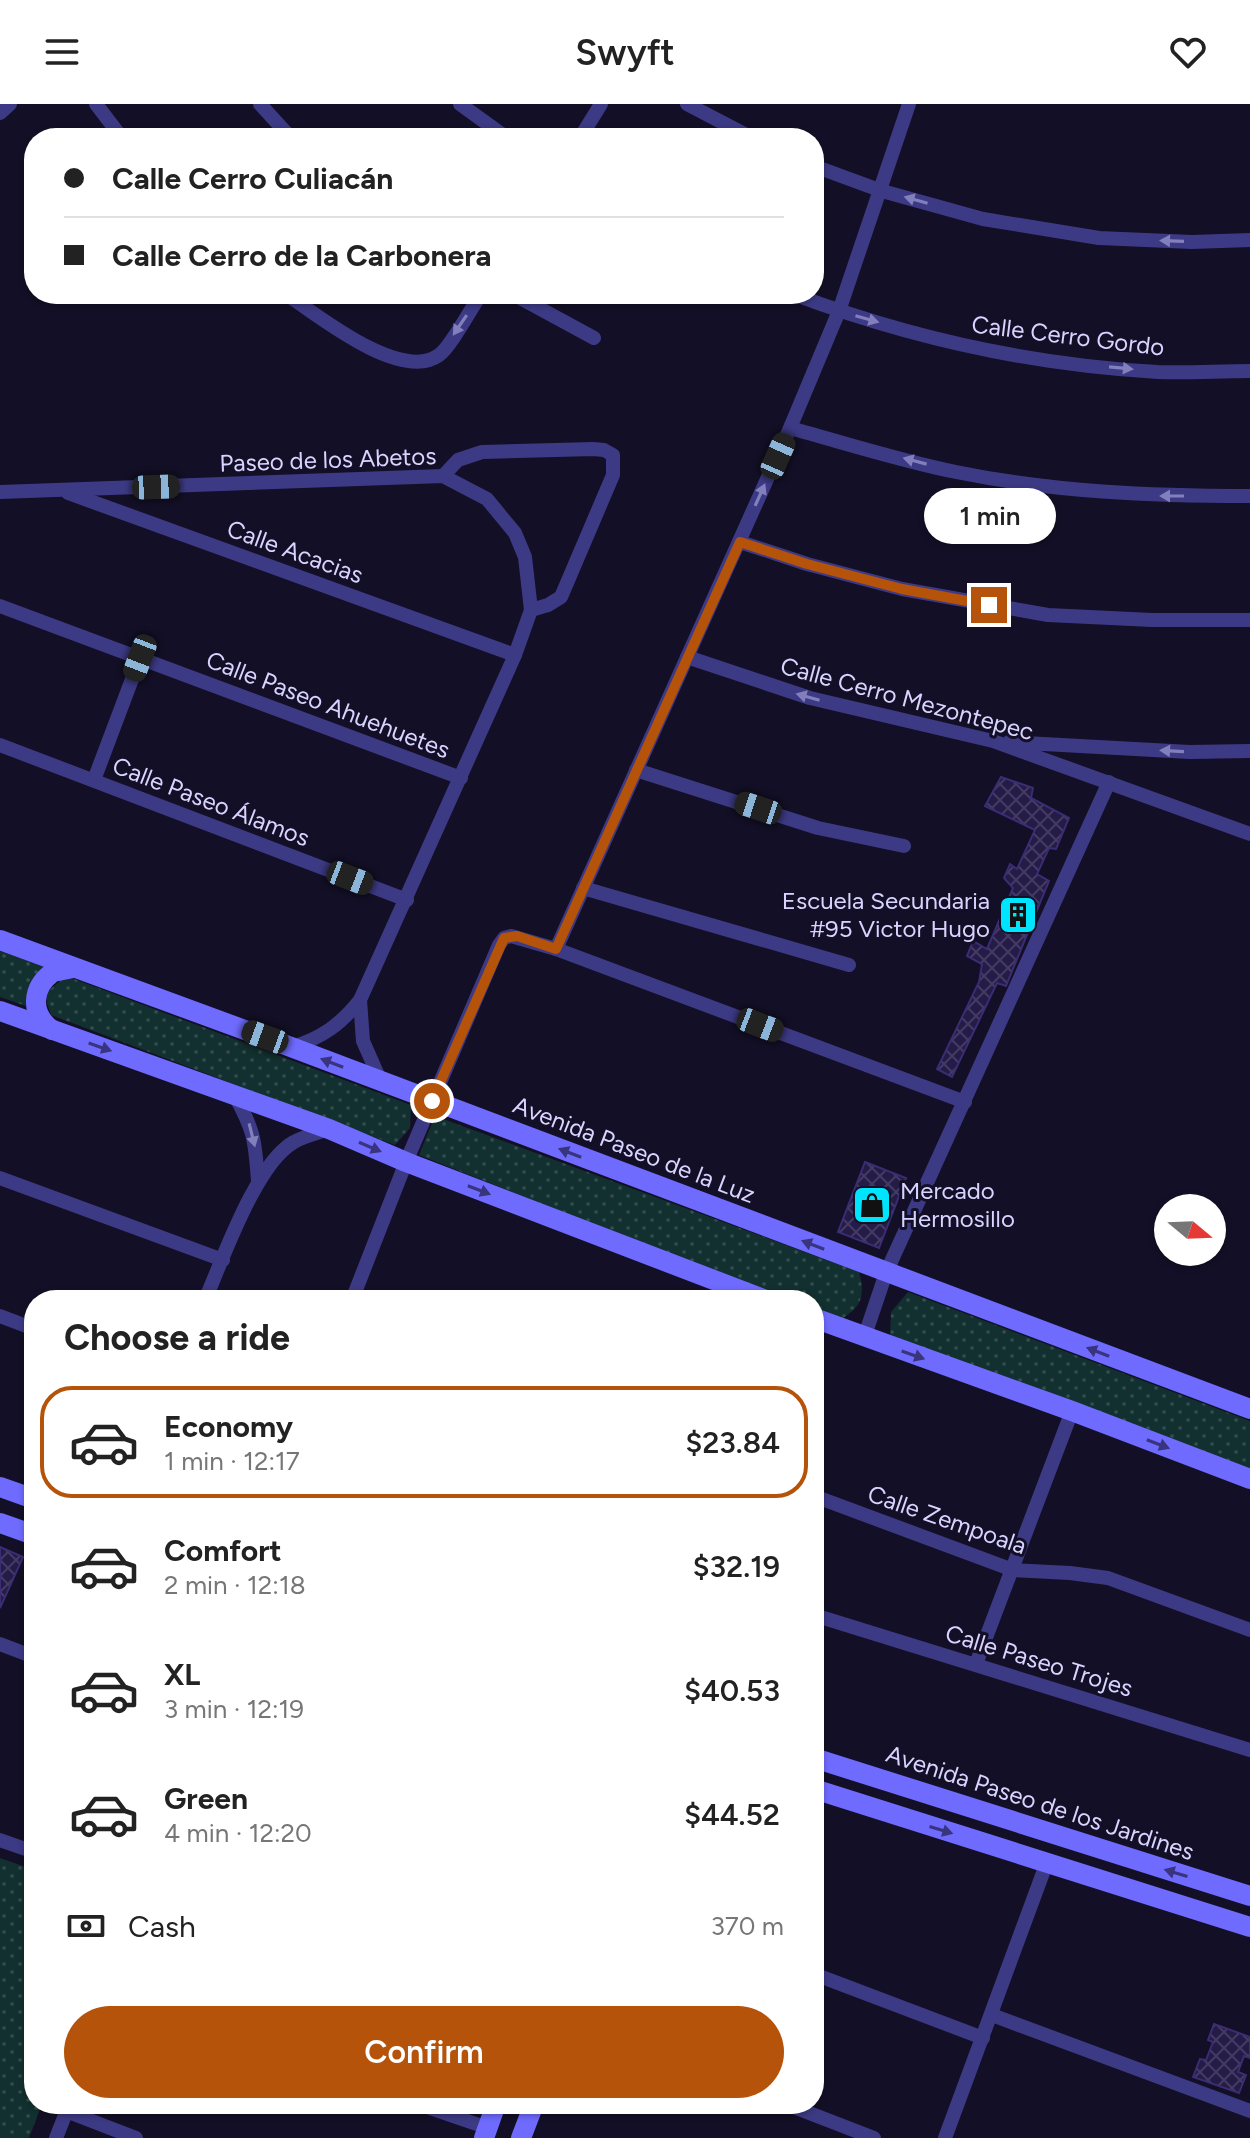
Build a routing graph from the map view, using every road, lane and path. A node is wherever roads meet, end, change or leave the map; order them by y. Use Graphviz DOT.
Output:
graph roads {
  1 [pos="10,104"];
  2 [pos="96,104"];
  3 [pos="260,104"];
  4 [pos="460,104"];
  5 [pos="601,104"];
  6 [pos="687,104"];
  7 [pos="909,104"];
  8 [pos="0,113"];
  9 [pos="114,128"];
  10 [pos="282,128"];
  11 [pos="493,128"];
  12 [pos="586,128"];
  13 [pos="733,128"];
  14 [pos="824,170"];
  15 [pos="882,191"];
  16 [pos="1250,240"];
  17 [pos="301,304"];
  18 [pos="474,304"];
  19 [pos="531,304"];
  20 [pos="820,304"];
  21 [pos="839,311"];
  22 [pos="594,338"];
  23 [pos="1250,371"];
  24 [pos="790,428"];
  25 [pos="443,476"];
  26 [pos="61,491"];
  27 [pos="0,492"];
  28 [pos="1250,496"];
  29 [pos="740,542"];
  30 [pos="0,606"];
  31 [pos="531,610"];
  32 [pos="1250,620"];
  33 [pos="515,655"];
  34 [pos="687,657"];
  35 [pos="140,658"];
  36 [pos="993,741"];
  37 [pos="0,745"];
  38 [pos="1250,751"];
  39 [pos="636,770"];
  40 [pos="461,778"];
  41 [pos="94,780"];
  42 [pos="1109,782"];
  43 [pos="1250,834"];
  44 [pos="904,846"];
  45 [pos="583,888"];
  46 [pos="407,900"];
  47 [pos="0,940"];
  48 [pos="556,949"];
  49 [pos="849,965"];
  50 [pos="77,969"];
  51 [pos="360,1000"];
  52 [pos="0,1011"];
  53 [pos="55,1032"];
  54 [pos="291,1047"];
  55 [pos="382,1082"];
  56 [pos="234,1093"];
  57 [pos="432,1101"];
  58 [pos="965,1102"];
  59 [pos="329,1129"];
  60 [pos="406,1162"];
  61 [pos="0,1178"];
  62 [pos="258,1181"];
  63 [pos="223,1260"];
  64 [pos="886,1273"];
  65 [pos="210,1290"];
  66 [pos="356,1290"];
  67 [pos="740,1290"];
  68 [pos="0,1316"];
  69 [pos="824,1322"];
  70 [pos="24,1325"];
  71 [pos="864,1338"];
  72 [pos="1250,1409"];
  73 [pos="1072,1411"];
  74 [pos="1250,1479"];
  75 [pos="0,1487"];
  76 [pos="24,1495"];
  77 [pos="824,1500"];
  78 [pos="0,1523"];
  79 [pos="24,1531"];
  80 [pos="1013,1570"];
  81 [pos="824,1618"];
  82 [pos="1250,1630"];
  83 [pos="0,1644"];
  84 [pos="24,1653"];
  85 [pos="976,1664"];
  86 [pos="1250,1750"];
  87 [pos="824,1761"];
  88 [pos="837,1765"];
  89 [pos="824,1785"];
  90 [pos="903,1787"];
  91 [pos="824,1792"];
  92 [pos="893,1815"];
  93 [pos="0,1840"];
  94 [pos="24,1848"];
  95 [pos="1047,1862"];
  96 [pos="1250,1895"];
  97 [pos="1250,1927"];
  98 [pos="824,1978"];
  99 [pos="992,2015"];
  100 [pos="983,2038"];
  101 [pos="1250,2111"];
  102 [pos="65,2114"];
  103 [pos="83,2114"];
  104 [pos="441,2114"];
  105 [pos="493,2114"];
  106 [pos="530,2114"];
  107 [pos="812,2114"];
  108 [pos="486,2133"];
  109 [pos="56,2138"];
  110 [pos="136,2138"];
  111 [pos="521,2138"];
  112 [pos="874,2138"];
  113 [pos="945,2138"];
  1 -- 8 [label="street"];
  2 -- 9 [label="street"];
  3 -- 10 [label="street"];
  4 -- 11 [label="street"];
  5 -- 12 [label="street"];
  6 -- 13 [label="street"];
  7 -- 15 [label="street"];
  14 -- 15 [label="street"];
  16 -- 15 [label="street, one-way"];
  15 -- 21 [label="street"];
  18 -- 17 [label="street, one-way"];
  19 -- 22 [label="street"];
  20 -- 21 [label="street, Calle Cerro Gordo"];
  21 -- 23 [label="street, Calle Cerro Gordo, one-way"];
  21 -- 24 [label="street"];
  28 -- 24 [label="street, one-way"];
  29 -- 24 [label="street, one-way"];
  25 -- 26 [label="street, Paseo de los Abetos"];
  25 -- 31 [label="street, Paseo de los Abetos"];
  25 -- 31 [label="street"];
  26 -- 27 [label="street, Paseo de los Abetos"];
  26 -- 33 [label="street, Calle Acacias"];
  29 -- 32 [label="street"];
  29 -- 34 [label="street"];
  30 -- 35 [label="street, Calle Paseo Ahuehuetes"];
  31 -- 33 [label="street, Paseo de los Abetos"];
  33 -- 40 [label="street, Paseo de los Abetos"];
  36 -- 34 [label="street, Calle Cerro Mezontepec, one-way"];
  34 -- 39 [label="street"];
  35 -- 40 [label="street, Calle Paseo Ahuehuetes"];
  35 -- 41 [label="street"];
  38 -- 36 [label="street, one-way"];
  36 -- 42 [label="street, Calle Cerro Mezontepec"];
  37 -- 41 [label="street, Calle Paseo Álamos"];
  39 -- 44 [label="street"];
  39 -- 45 [label="street"];
  40 -- 46 [label="street, Paseo de los Abetos"];
  41 -- 46 [label="street, Calle Paseo Álamos"];
  42 -- 43 [label="street, Calle Cerro Mezontepec"];
  42 -- 58 [label="street"];
  45 -- 48 [label="street"];
  45 -- 49 [label="street"];
  46 -- 51 [label="street, Paseo de los Abetos"];
  47 -- 50 [label="street, Avenida Paseo de la Luz"];
  48 -- 57 [label="street"];
  48 -- 58 [label="street"];
  50 -- 53 [label="street"];
  50 -- 54 [label="street, Avenida Paseo de la Luz"];
  51 -- 54 [label="street, Paseo de los Abetos"];
  51 -- 55 [label="street, Paseo de los Abetos"];
  52 -- 53 [label="street"];
  53 -- 56 [label="street, one-way"];
  55 -- 54 [label="street, Avenida Paseo de la Luz, one-way"];
  55 -- 57 [label="street, Avenida Paseo de la Luz"];
  56 -- 59 [label="street"];
  56 -- 62 [label="street, one-way"];
  57 -- 60 [label="street"];
  64 -- 57 [label="street, Avenida Paseo de la Luz, one-way"];
  58 -- 64 [label="street"];
  59 -- 60 [label="street, one-way"];
  59 -- 62 [label="street"];
  60 -- 66 [label="street"];
  60 -- 67 [label="street, one-way"];
  61 -- 63 [label="street"];
  62 -- 63 [label="street"];
  63 -- 65 [label="street"];
  64 -- 71 [label="street"];
  72 -- 64 [label="street, Avenida Paseo de la Luz, one-way"];
  68 -- 70 [label="street"];
  69 -- 71 [label="street"];
  71 -- 73 [label="street, one-way"];
  73 -- 74 [label="street, one-way"];
  73 -- 80 [label="street"];
  75 -- 76 [label="street"];
  77 -- 80 [label="street, Calle Zempoala"];
  78 -- 79 [label="street"];
  80 -- 82 [label="street, Calle Zempoala"];
  80 -- 85 [label="street"];
  81 -- 85 [label="street, Calle Paseo Trojes"];
  83 -- 84 [label="street"];
  85 -- 86 [label="street, Calle Paseo Trojes"];
  87 -- 88 [label="street, Avenida Paseo de los Jardines"];
  88 -- 89 [label="street"];
  88 -- 90 [label="street, Avenida Paseo de los Jardines"];
  90 -- 92 [label="street"];
  96 -- 90 [label="street, Avenida Paseo de los Jardines, one-way"];
  91 -- 92 [label="street"];
  92 -- 95 [label="street, one-way"];
  93 -- 94 [label="street"];
  95 -- 97 [label="street"];
  95 -- 99 [label="street"];
  98 -- 100 [label="street"];
  99 -- 100 [label="street"];
  99 -- 101 [label="street"];
  100 -- 113 [label="street"];
  102 -- 109 [label="street"];
  103 -- 110 [label="street"];
  104 -- 108 [label="street"];
  105 -- 108 [label="street"];
  106 -- 111 [label="street"];
  107 -- 112 [label="street"];
}
